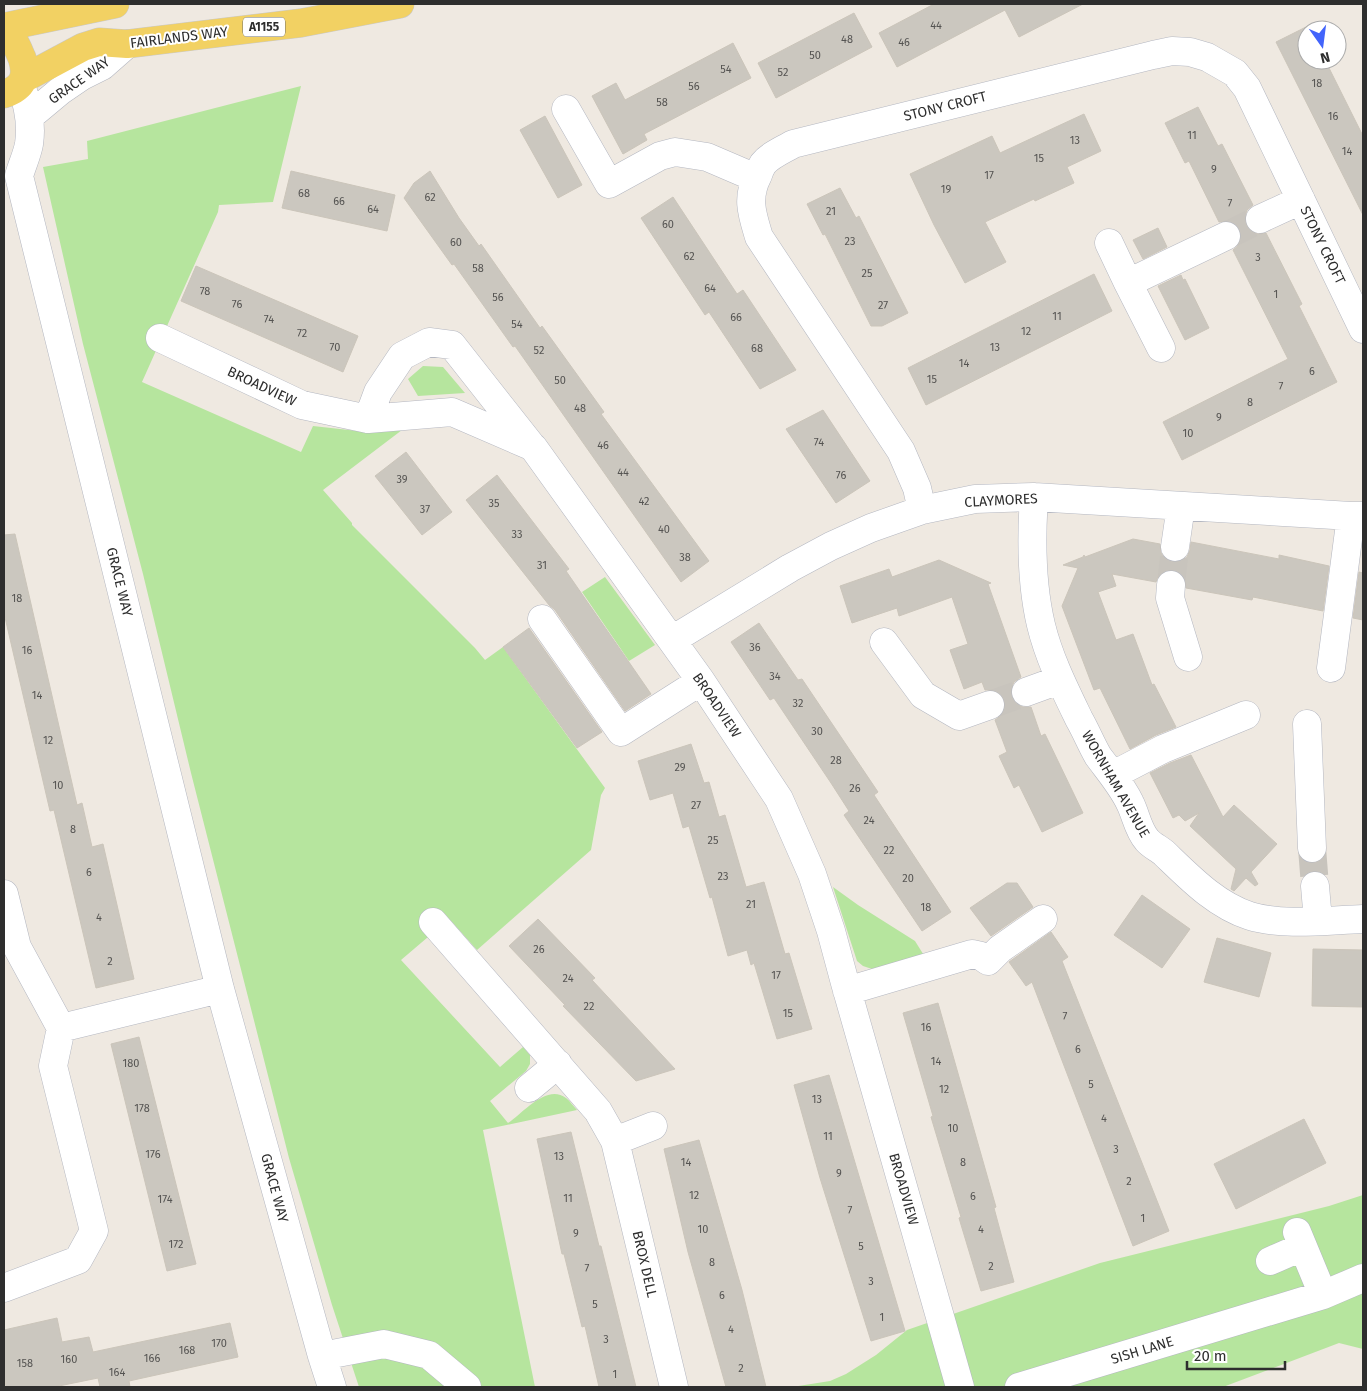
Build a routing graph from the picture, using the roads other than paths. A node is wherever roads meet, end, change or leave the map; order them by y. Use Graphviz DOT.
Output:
graph roads {
  1 [pos="115,4"];
  2 [pos="400,4"];
  3 [pos="4,27"];
  4 [pos="4,33"];
  5 [pos="127,44"];
  6 [pos="17,85"];
  7 [pos="566,109"];
  8 [pos="30,116"];
  9 [pos="11,168"];
  10 [pos="756,178"];
  11 [pos="1301,200"];
  12 [pos="1260,220"];
  13 [pos="1226,236"];
  14 [pos="1109,243"];
  15 [pos="1128,283"];
  16 [pos="1363,329"];
  17 [pos="160,338"];
  18 [pos="1161,348"];
  19 [pos="368,419"];
  20 [pos="533,447"];
  21 [pos="1034,497"];
  22 [pos="1181,506"];
  23 [pos="922,510"];
  24 [pos="1357,516"];
  25 [pos="1175,547"];
  26 [pos="1171,585"];
  27 [pos="542,619"];
  28 [pos="672,640"];
  29 [pos="884,642"];
  30 [pos="1188,658"];
  31 [pos="1331,668"];
  32 [pos="1059,680"];
  33 [pos="701,681"];
  34 [pos="1026,692"];
  35 [pos="990,705"];
  36 [pos="1246,715"];
  37 [pos="1306,724"];
  38 [pos="1113,775"];
  39 [pos="1312,848"];
  40 [pos="1315,886"];
  41 [pos="4,894"];
  42 [pos="1042,919"];
  43 [pos="1363,919"];
  44 [pos="1318,921"];
  45 [pos="433,922"];
  46 [pos="10,948"];
  47 [pos="220,988"];
  48 [pos="847,991"];
  49 [pos="61,1028"];
  50 [pos="558,1064"];
  51 [pos="529,1088"];
  52 [pos="653,1126"];
  53 [pos="616,1141"];
  54 [pos="1270,1261"];
  55 [pos="1363,1278"];
  56 [pos="4,1288"];
  57 [pos="1323,1295"];
  58 [pos="322,1356"];
  59 [pos="332,1387"];
  60 [pos="467,1387"];
  61 [pos="674,1387"];
  62 [pos="960,1387"];
  63 [pos="1019,1387"];
  1 -- 3 [label="main road"];
  2 -- 5 [label="main road, FAIRLANDS WAY / A1155"];
  4 -- 6 [label="main road"];
  5 -- 6 [label="main road, FAIRLANDS WAY / A1155"];
  5 -- 8 [label="street, GRACE WAY"];
  6 -- 8 [label="street, GRACE WAY"];
  7 -- 10 [label="street"];
  8 -- 9 [label="street, GRACE WAY"];
  9 -- 47 [label="street, GRACE WAY"];
  10 -- 11 [label="street, STONY CROFT"];
  10 -- 23 [label="street, STONY CROFT"];
  11 -- 12 [label="street"];
  11 -- 16 [label="street, STONY CROFT"];
  13 -- 15 [label="street"];
  14 -- 15 [label="street"];
  15 -- 18 [label="street"];
  17 -- 19 [label="street, BROADVIEW"];
  19 -- 20 [label="street, BROADVIEW"];
  19 -- 20 [label="street, BROADVIEW"];
  20 -- 28 [label="street, BROADVIEW"];
  21 -- 22 [label="street, CLAYMORES"];
  21 -- 23 [label="street, CLAYMORES"];
  21 -- 32 [label="street, WORNHAM AVENUE"];
  22 -- 24 [label="street, CLAYMORES"];
  22 -- 25 [label="street"];
  23 -- 28 [label="street, CLAYMORES"];
  24 -- 31 [label="street"];
  26 -- 30 [label="street"];
  27 -- 33 [label="street"];
  28 -- 33 [label="street, BROADVIEW"];
  29 -- 35 [label="street"];
  32 -- 34 [label="street"];
  32 -- 38 [label="street, WORNHAM AVENUE"];
  33 -- 48 [label="street, BROADVIEW"];
  36 -- 38 [label="street"];
  37 -- 39 [label="street"];
  38 -- 44 [label="street, WORNHAM AVENUE"];
  40 -- 44 [label="street"];
  41 -- 46 [label="street"];
  42 -- 48 [label="street"];
  43 -- 44 [label="street, WORNHAM AVENUE"];
  45 -- 50 [label="street, BROX DELL"];
  46 -- 49 [label="street"];
  47 -- 49 [label="street"];
  47 -- 58 [label="street, GRACE WAY"];
  48 -- 62 [label="street, BROADVIEW"];
  49 -- 56 [label="street"];
  50 -- 51 [label="street"];
  50 -- 53 [label="street, BROX DELL"];
  52 -- 53 [label="street"];
  53 -- 61 [label="street, BROX DELL"];
  54 -- 57 [label="street"];
  55 -- 57 [label="street, SISH LANE"];
  57 -- 63 [label="street, SISH LANE"];
  58 -- 59 [label="street, GRACE WAY"];
  58 -- 60 [label="street"];
}
